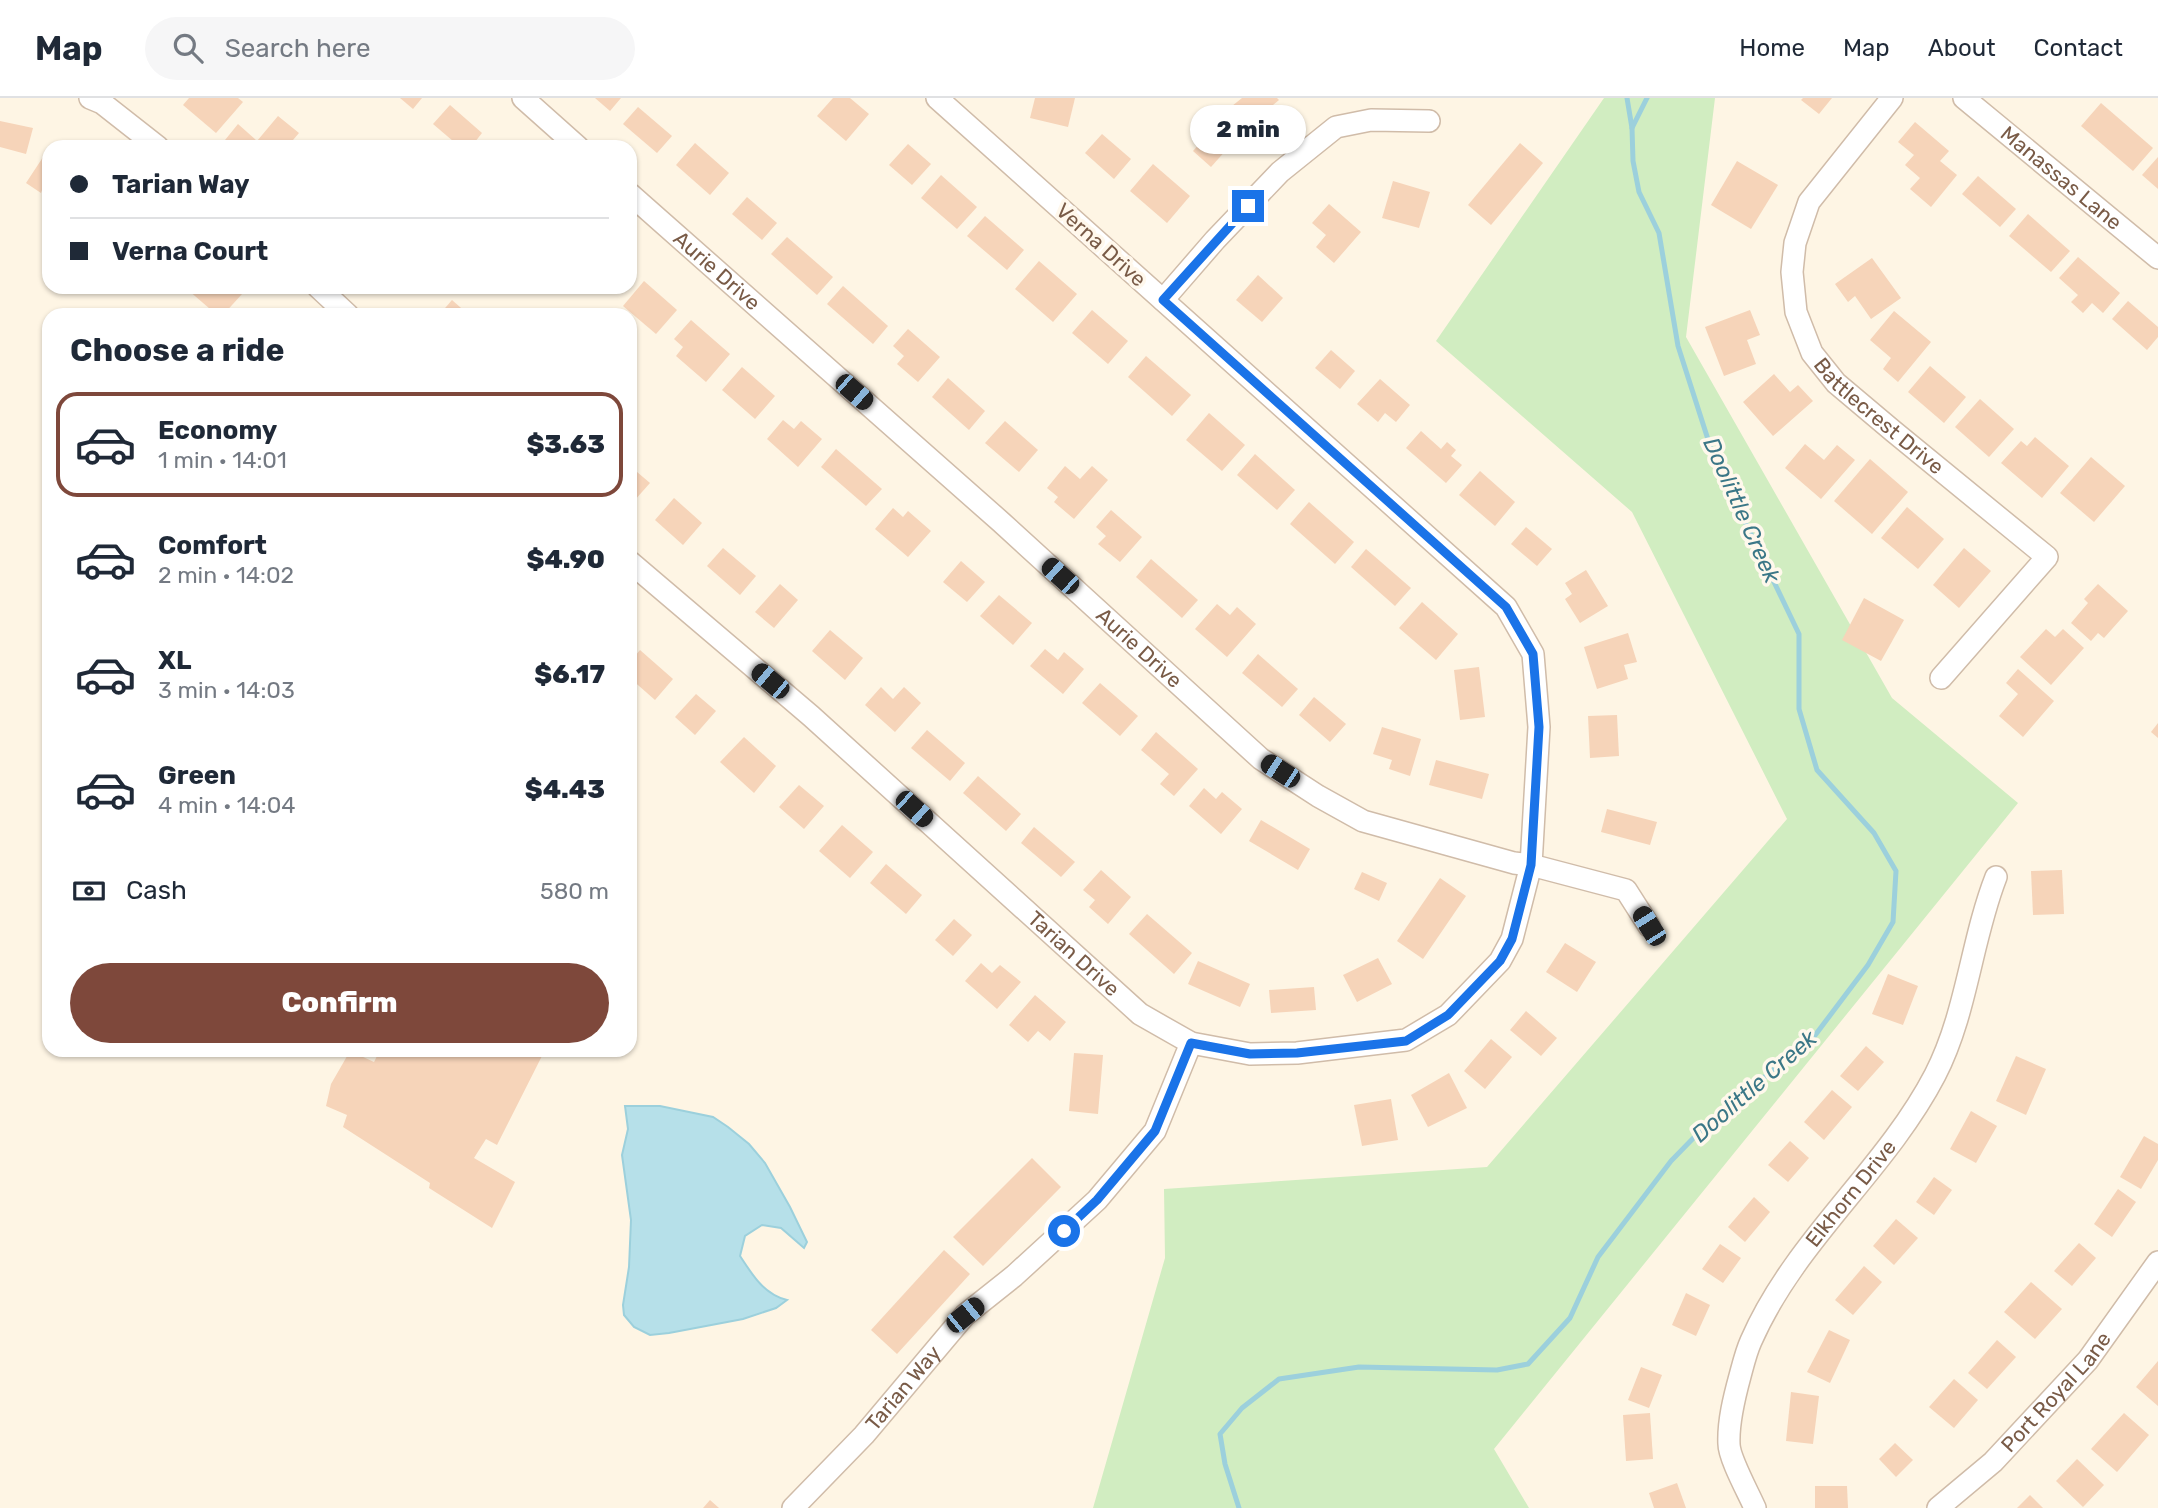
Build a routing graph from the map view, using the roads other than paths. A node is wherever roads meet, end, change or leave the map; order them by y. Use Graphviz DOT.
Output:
graph roads {
  1 [pos="90,98"];
  2 [pos="523,98"];
  3 [pos="1892,98"];
  4 [pos="1964,98"];
  5 [pos="942,100"];
  6 [pos="1429,121"];
  7 [pos="149,140"];
  8 [pos="570,140"];
  9 [pos="637,200"];
  10 [pos="2158,258"];
  11 [pos="326,294"];
  12 [pos="1163,300"];
  13 [pos="340,308"];
  14 [pos="637,568"];
  15 [pos="1941,678"];
  16 [pos="1531,865"];
  17 [pos="1996,877"];
  18 [pos="1649,926"];
  19 [pos="1191,1043"];
  20 [pos="2158,1262"];
  21 [pos="793,1508"];
  22 [pos="1755,1508"];
  23 [pos="1938,1508"];
  1 -- 7 [label="street"];
  2 -- 8 [label="street"];
  3 -- 15 [label="street, Battlecrest Drive"];
  4 -- 10 [label="street, Manassas Lane"];
  5 -- 12 [label="street, Verna Drive"];
  6 -- 12 [label="street"];
  9 -- 16 [label="street, Aurie Drive"];
  11 -- 13 [label="street"];
  12 -- 16 [label="street, Verna Drive"];
  14 -- 19 [label="street, Tarian Drive"];
  16 -- 18 [label="street, Aurie Drive"];
  16 -- 19 [label="street, Tarian Drive"];
  17 -- 22 [label="street, Elkhorn Drive"];
  19 -- 21 [label="street, Tarian Way"];
  20 -- 23 [label="street, Port Royal Lane"];
}
